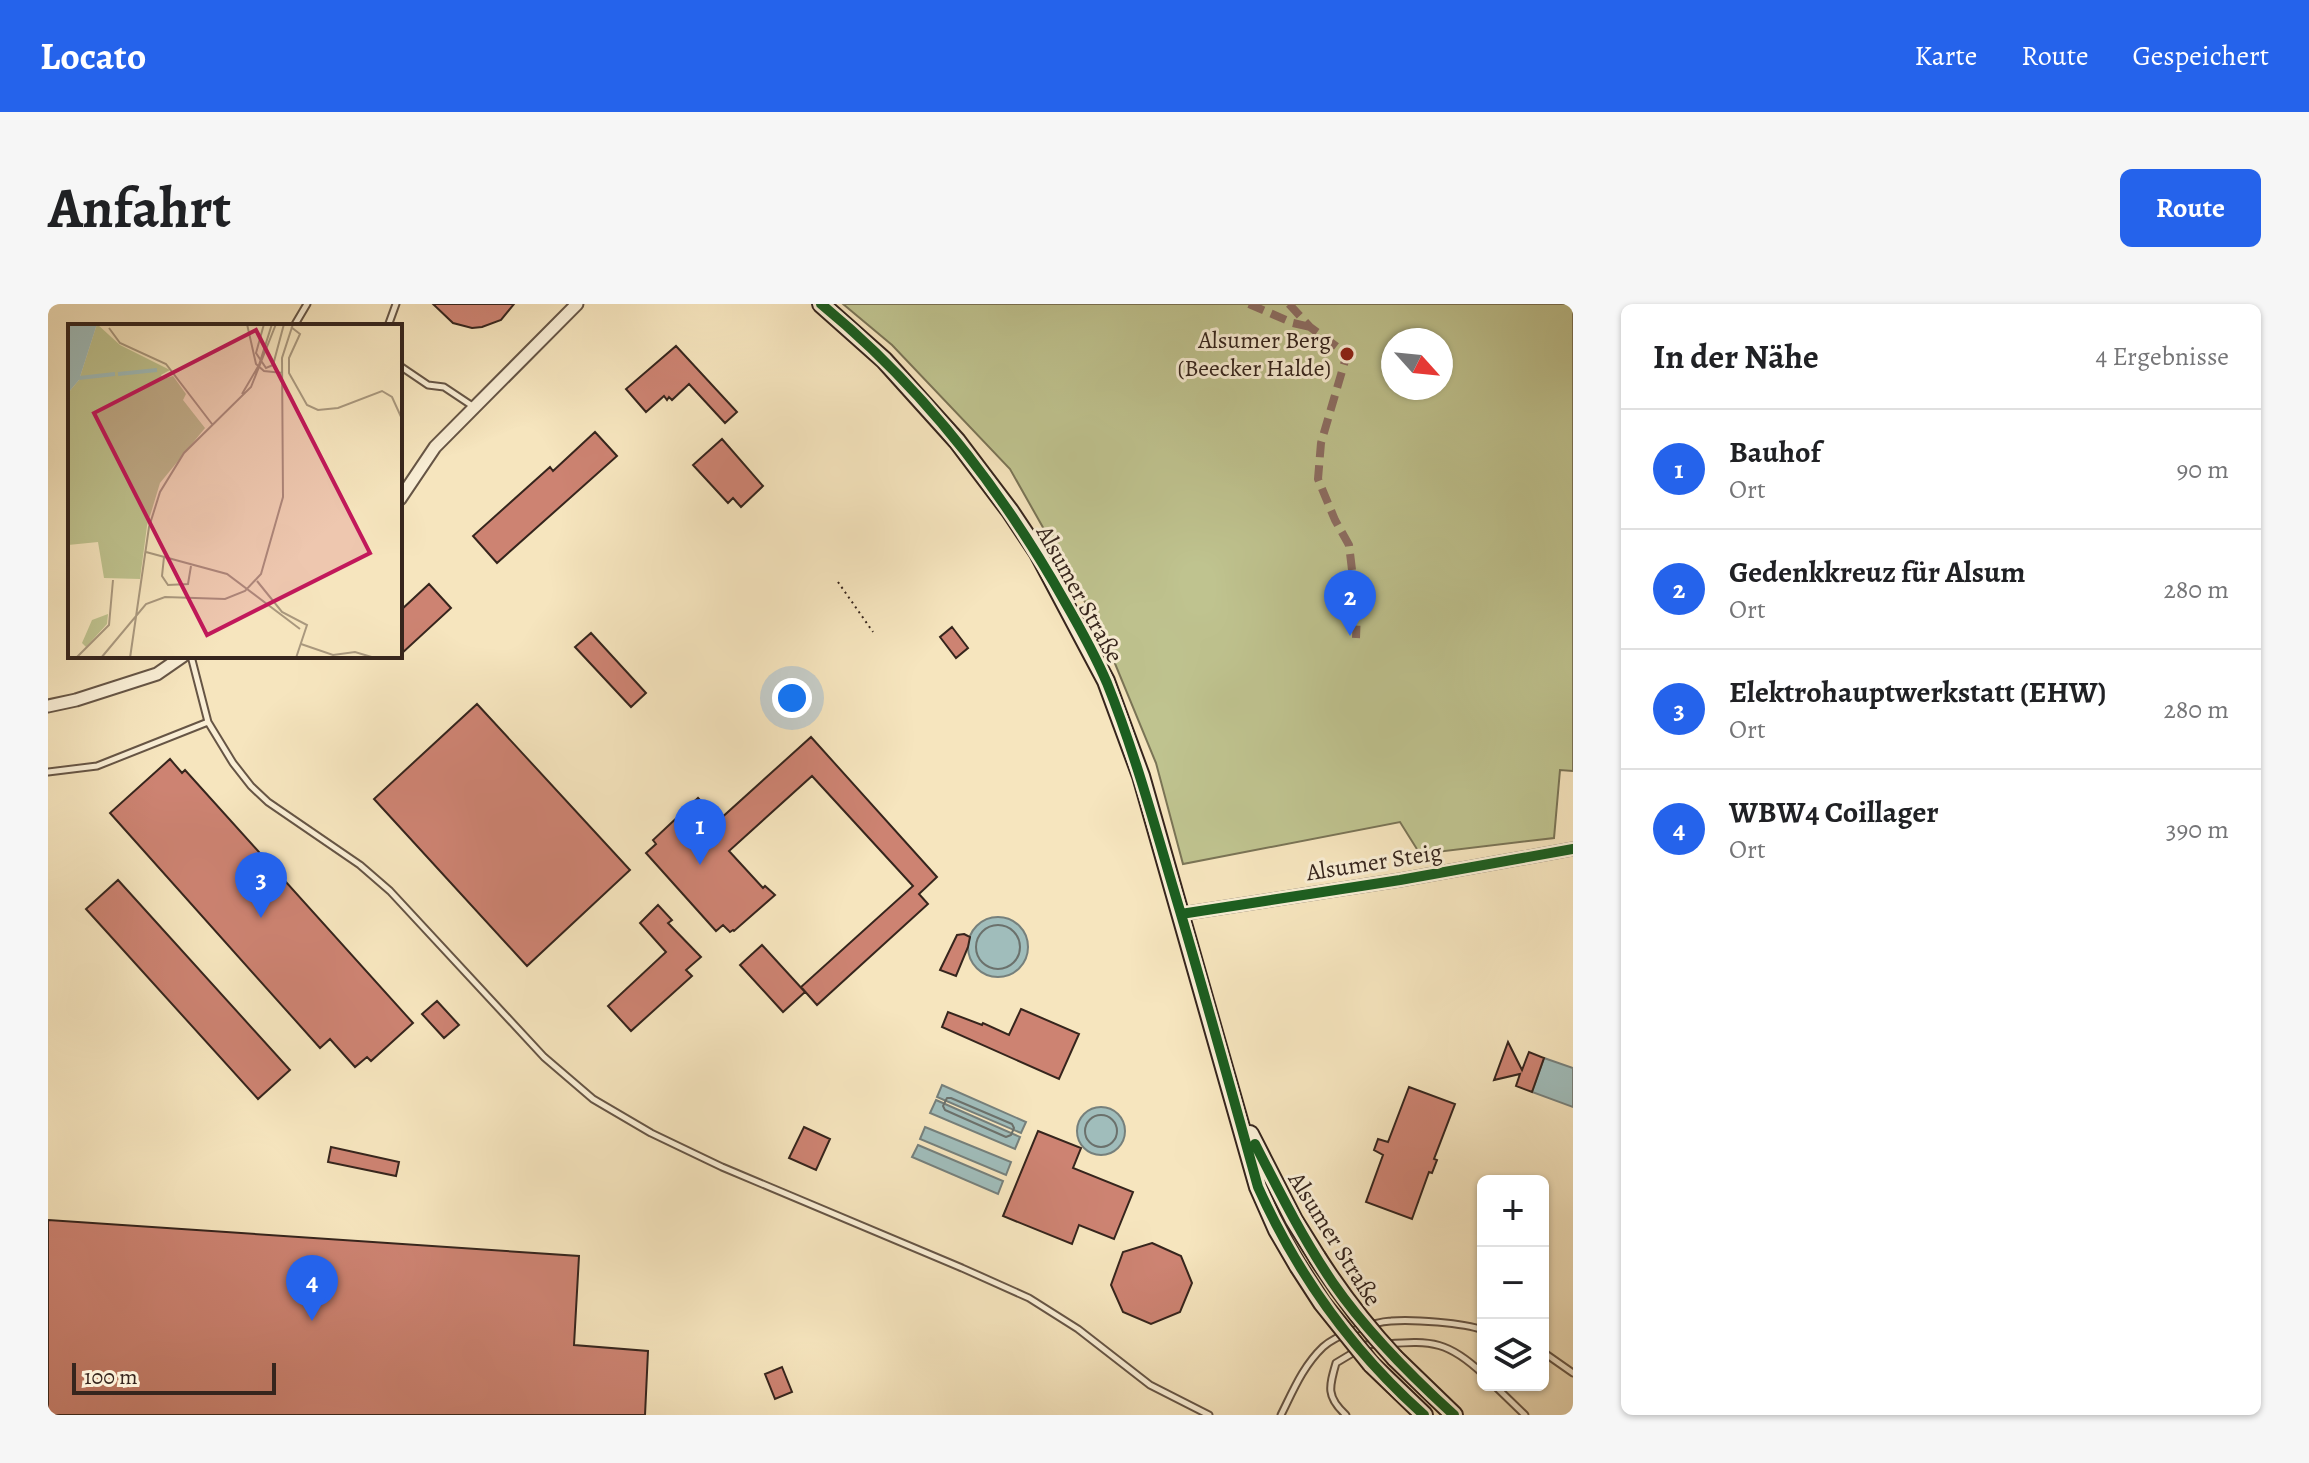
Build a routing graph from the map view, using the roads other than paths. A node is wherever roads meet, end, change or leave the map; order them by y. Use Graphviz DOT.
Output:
graph roads {
  1 [pos="307,304"];
  2 [pos="396,304"];
  3 [pos="577,304"];
  4 [pos="821,304"];
  5 [pos="295,324"];
  6 [pos="389,324"];
  7 [pos="402,367"];
  8 [pos="474,407"];
  9 [pos="402,496"];
  10 [pos="180,658"];
  11 [pos="191,658"];
  12 [pos="48,706"];
  13 [pos="208,722"];
  14 [pos="48,772"];
  15 [pos="1573,849"];
  16 [pos="1181,914"];
  17 [pos="1235,1105"];
  18 [pos="1477,1328"];
  19 [pos="1549,1356"];
  20 [pos="1477,1368"];
  21 [pos="1573,1373"];
  22 [pos="1500,1391"];
  23 [pos="1209,1415"];
  24 [pos="1281,1415"];
  25 [pos="1346,1415"];
  26 [pos="1424,1415"];
  27 [pos="1454,1415"];
  28 [pos="1525,1415"];
  1 -- 5 [label="lane"];
  2 -- 6 [label="lane"];
  3 -- 8 [label="street"];
  4 -- 16 [label="street, Alsumer Straße"];
  7 -- 8 [label="lane"];
  8 -- 9 [label="street"];
  10 -- 12 [label="street"];
  11 -- 13 [label="lane"];
  13 -- 14 [label="lane"];
  13 -- 23 [label="lane"];
  15 -- 16 [label="street, Alsumer Steig"];
  16 -- 17 [label="street, Alsumer Straße"];
  17 -- 26 [label="street, Alsumer Straße, bridge"];
  17 -- 27 [label="street, Alsumer Straße, bridge"];
  18 -- 24 [label="lane"];
  19 -- 21 [label="lane"];
  20 -- 25 [label="lane"];
  22 -- 28 [label="lane"];
}
